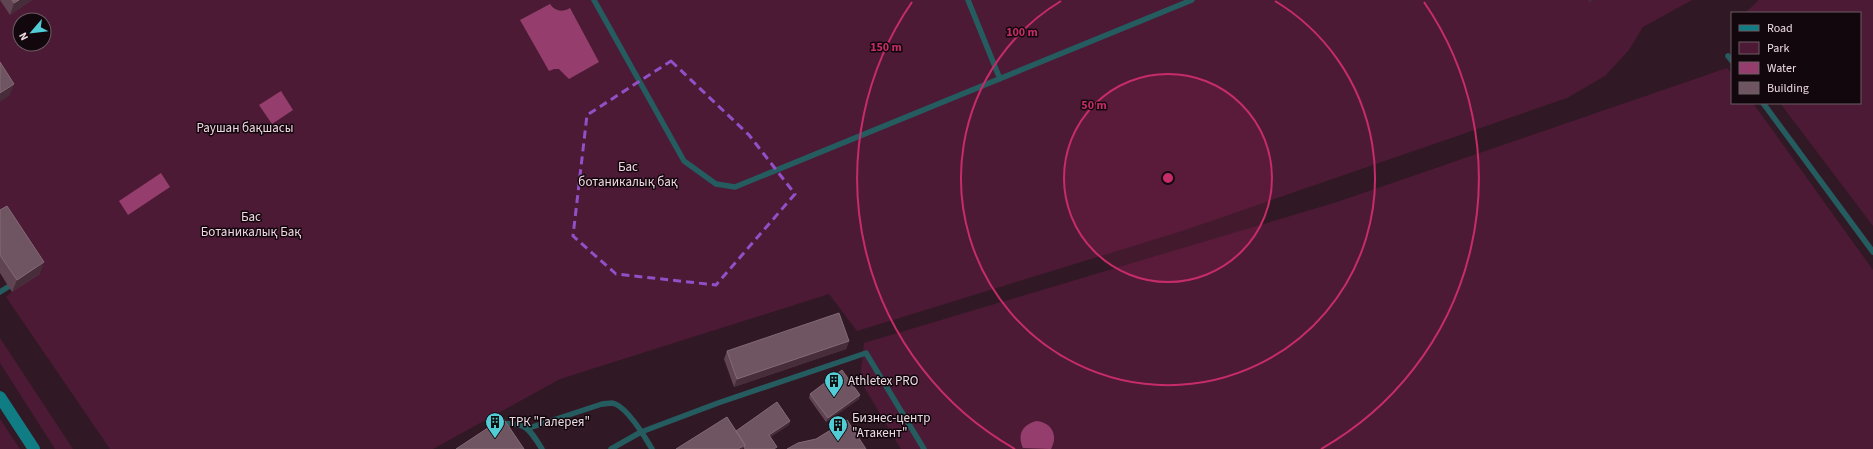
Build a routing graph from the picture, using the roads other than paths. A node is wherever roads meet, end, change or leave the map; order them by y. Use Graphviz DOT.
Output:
graph roads {
  1 [pos="594,0"];
  2 [pos="968,0"];
  3 [pos="1192,0"];
  4 [pos="1728,56"];
  5 [pos="1731,60"];
  6 [pos="1000,79"];
  7 [pos="1764,104"];
  8 [pos="1873,252"];
  9 [pos="8,287"];
  10 [pos="0,292"];
  11 [pos="0,397"];
  12 [pos="495,425"];
  13 [pos="529,428"];
  14 [pos="641,432"];
  15 [pos="34,449"];
  16 [pos="542,449"];
  17 [pos="611,449"];
  18 [pos="652,449"];
  19 [pos="924,449"];
  1 -- 6 [label="lane"];
  2 -- 6 [label="lane"];
  3 -- 6 [label="lane"];
  4 -- 5 [label="lane"];
  7 -- 8 [label="lane"];
  9 -- 10 [label="lane"];
  11 -- 15 [label="street"];
  12 -- 13 [label="lane"];
  13 -- 14 [label="lane"];
  13 -- 16 [label="lane"];
  14 -- 17 [label="lane"];
  14 -- 18 [label="lane"];
  14 -- 19 [label="lane"];
}
